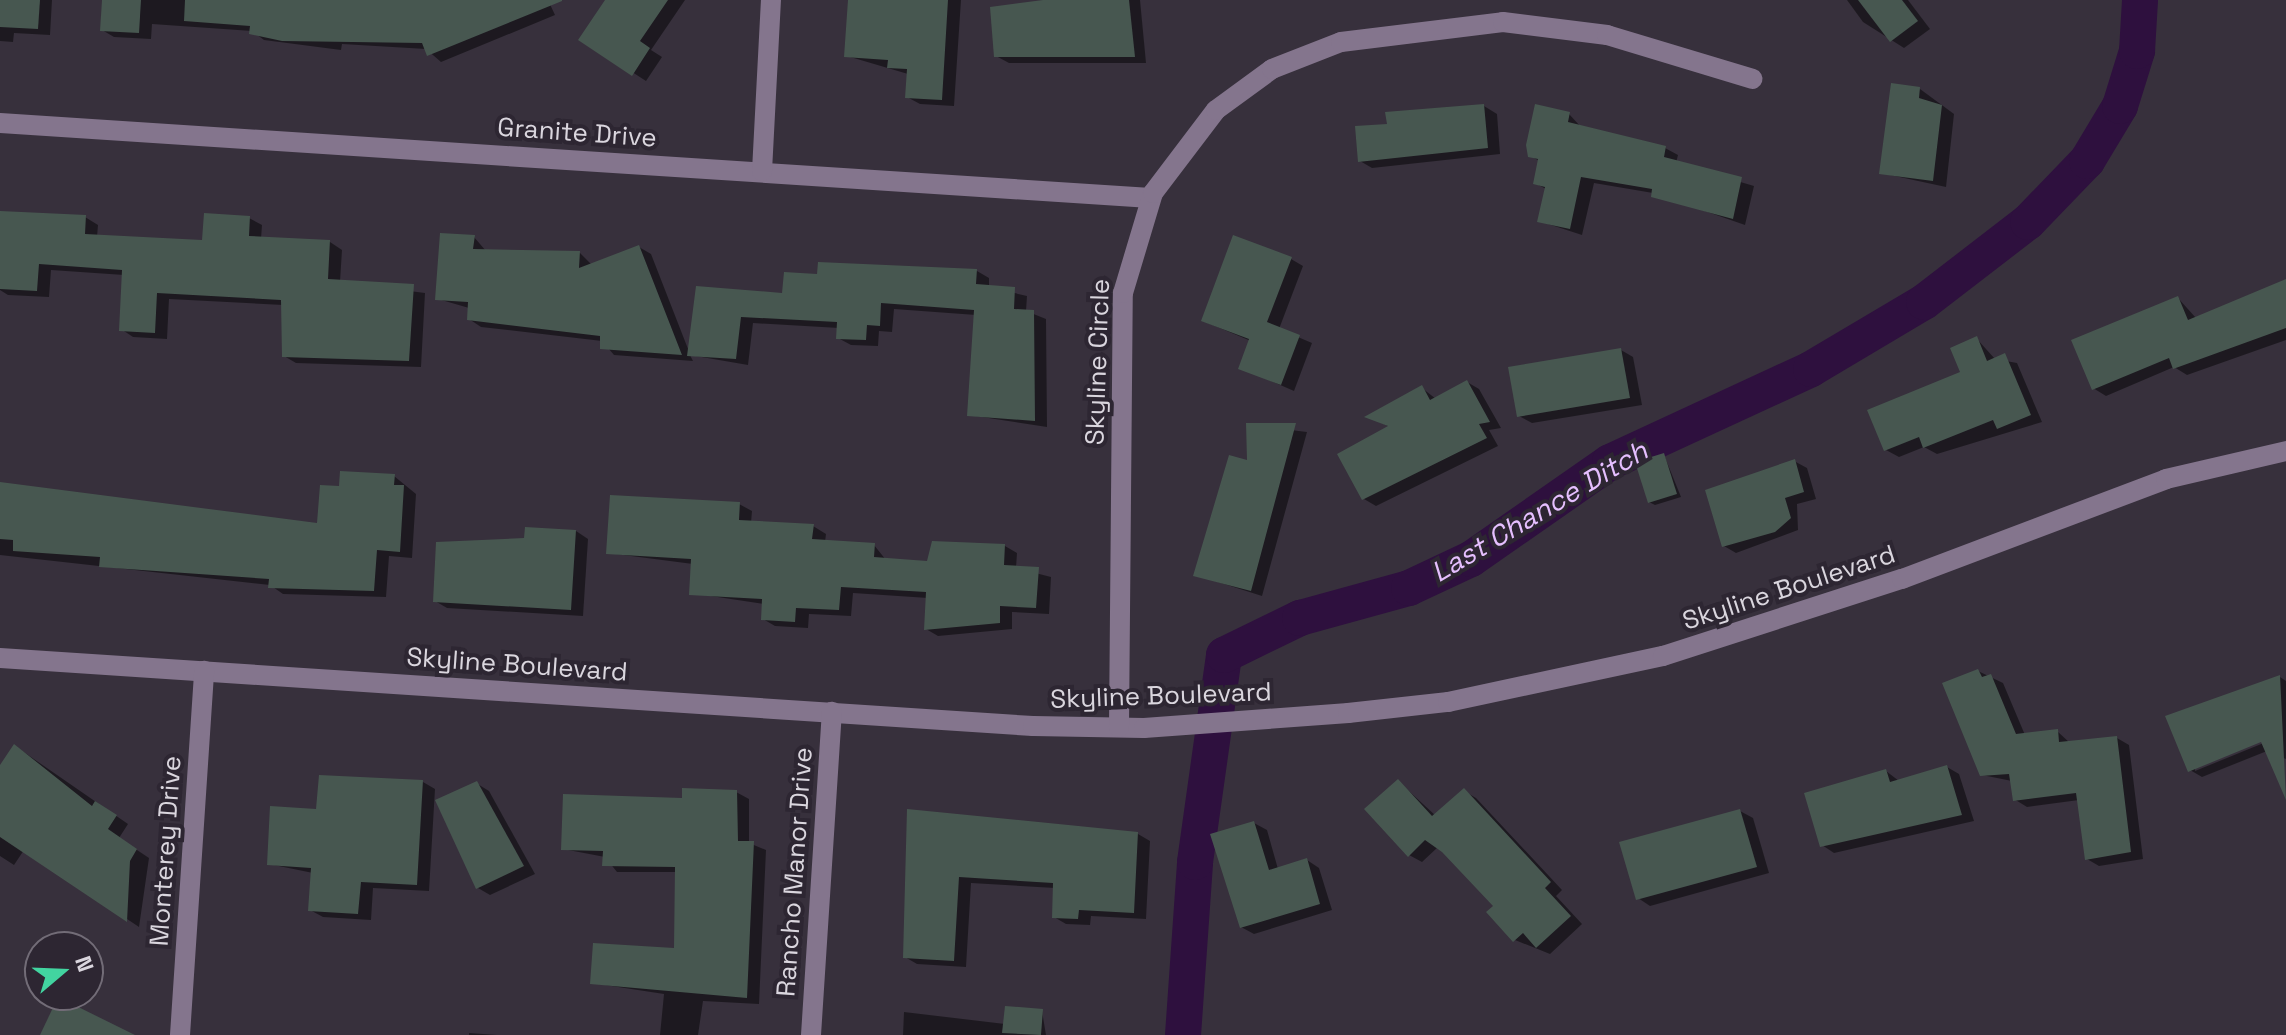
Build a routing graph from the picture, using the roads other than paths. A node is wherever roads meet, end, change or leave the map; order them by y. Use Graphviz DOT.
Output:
graph roads {
  1 [pos="771,0"];
  2 [pos="1753,79"];
  3 [pos="0,123"];
  4 [pos="762,171"];
  5 [pos="1151,198"];
  6 [pos="2286,451"];
  7 [pos="0,658"];
  8 [pos="204,671"];
  9 [pos="832,712"];
  10 [pos="1119,727"];
  11 [pos="180,1035"];
  12 [pos="811,1035"];
  1 -- 4 [label="street"];
  2 -- 5 [label="street, Skyline Circle"];
  3 -- 4 [label="street, Granite Drive"];
  4 -- 5 [label="street, Granite Drive"];
  5 -- 10 [label="street, Skyline Circle"];
  6 -- 10 [label="street, Skyline Boulevard"];
  7 -- 8 [label="street, Skyline Boulevard"];
  8 -- 9 [label="street, Skyline Boulevard"];
  8 -- 11 [label="street, Monterey Drive"];
  9 -- 10 [label="street, Skyline Boulevard"];
  9 -- 12 [label="street, Rancho Manor Drive"];
}
